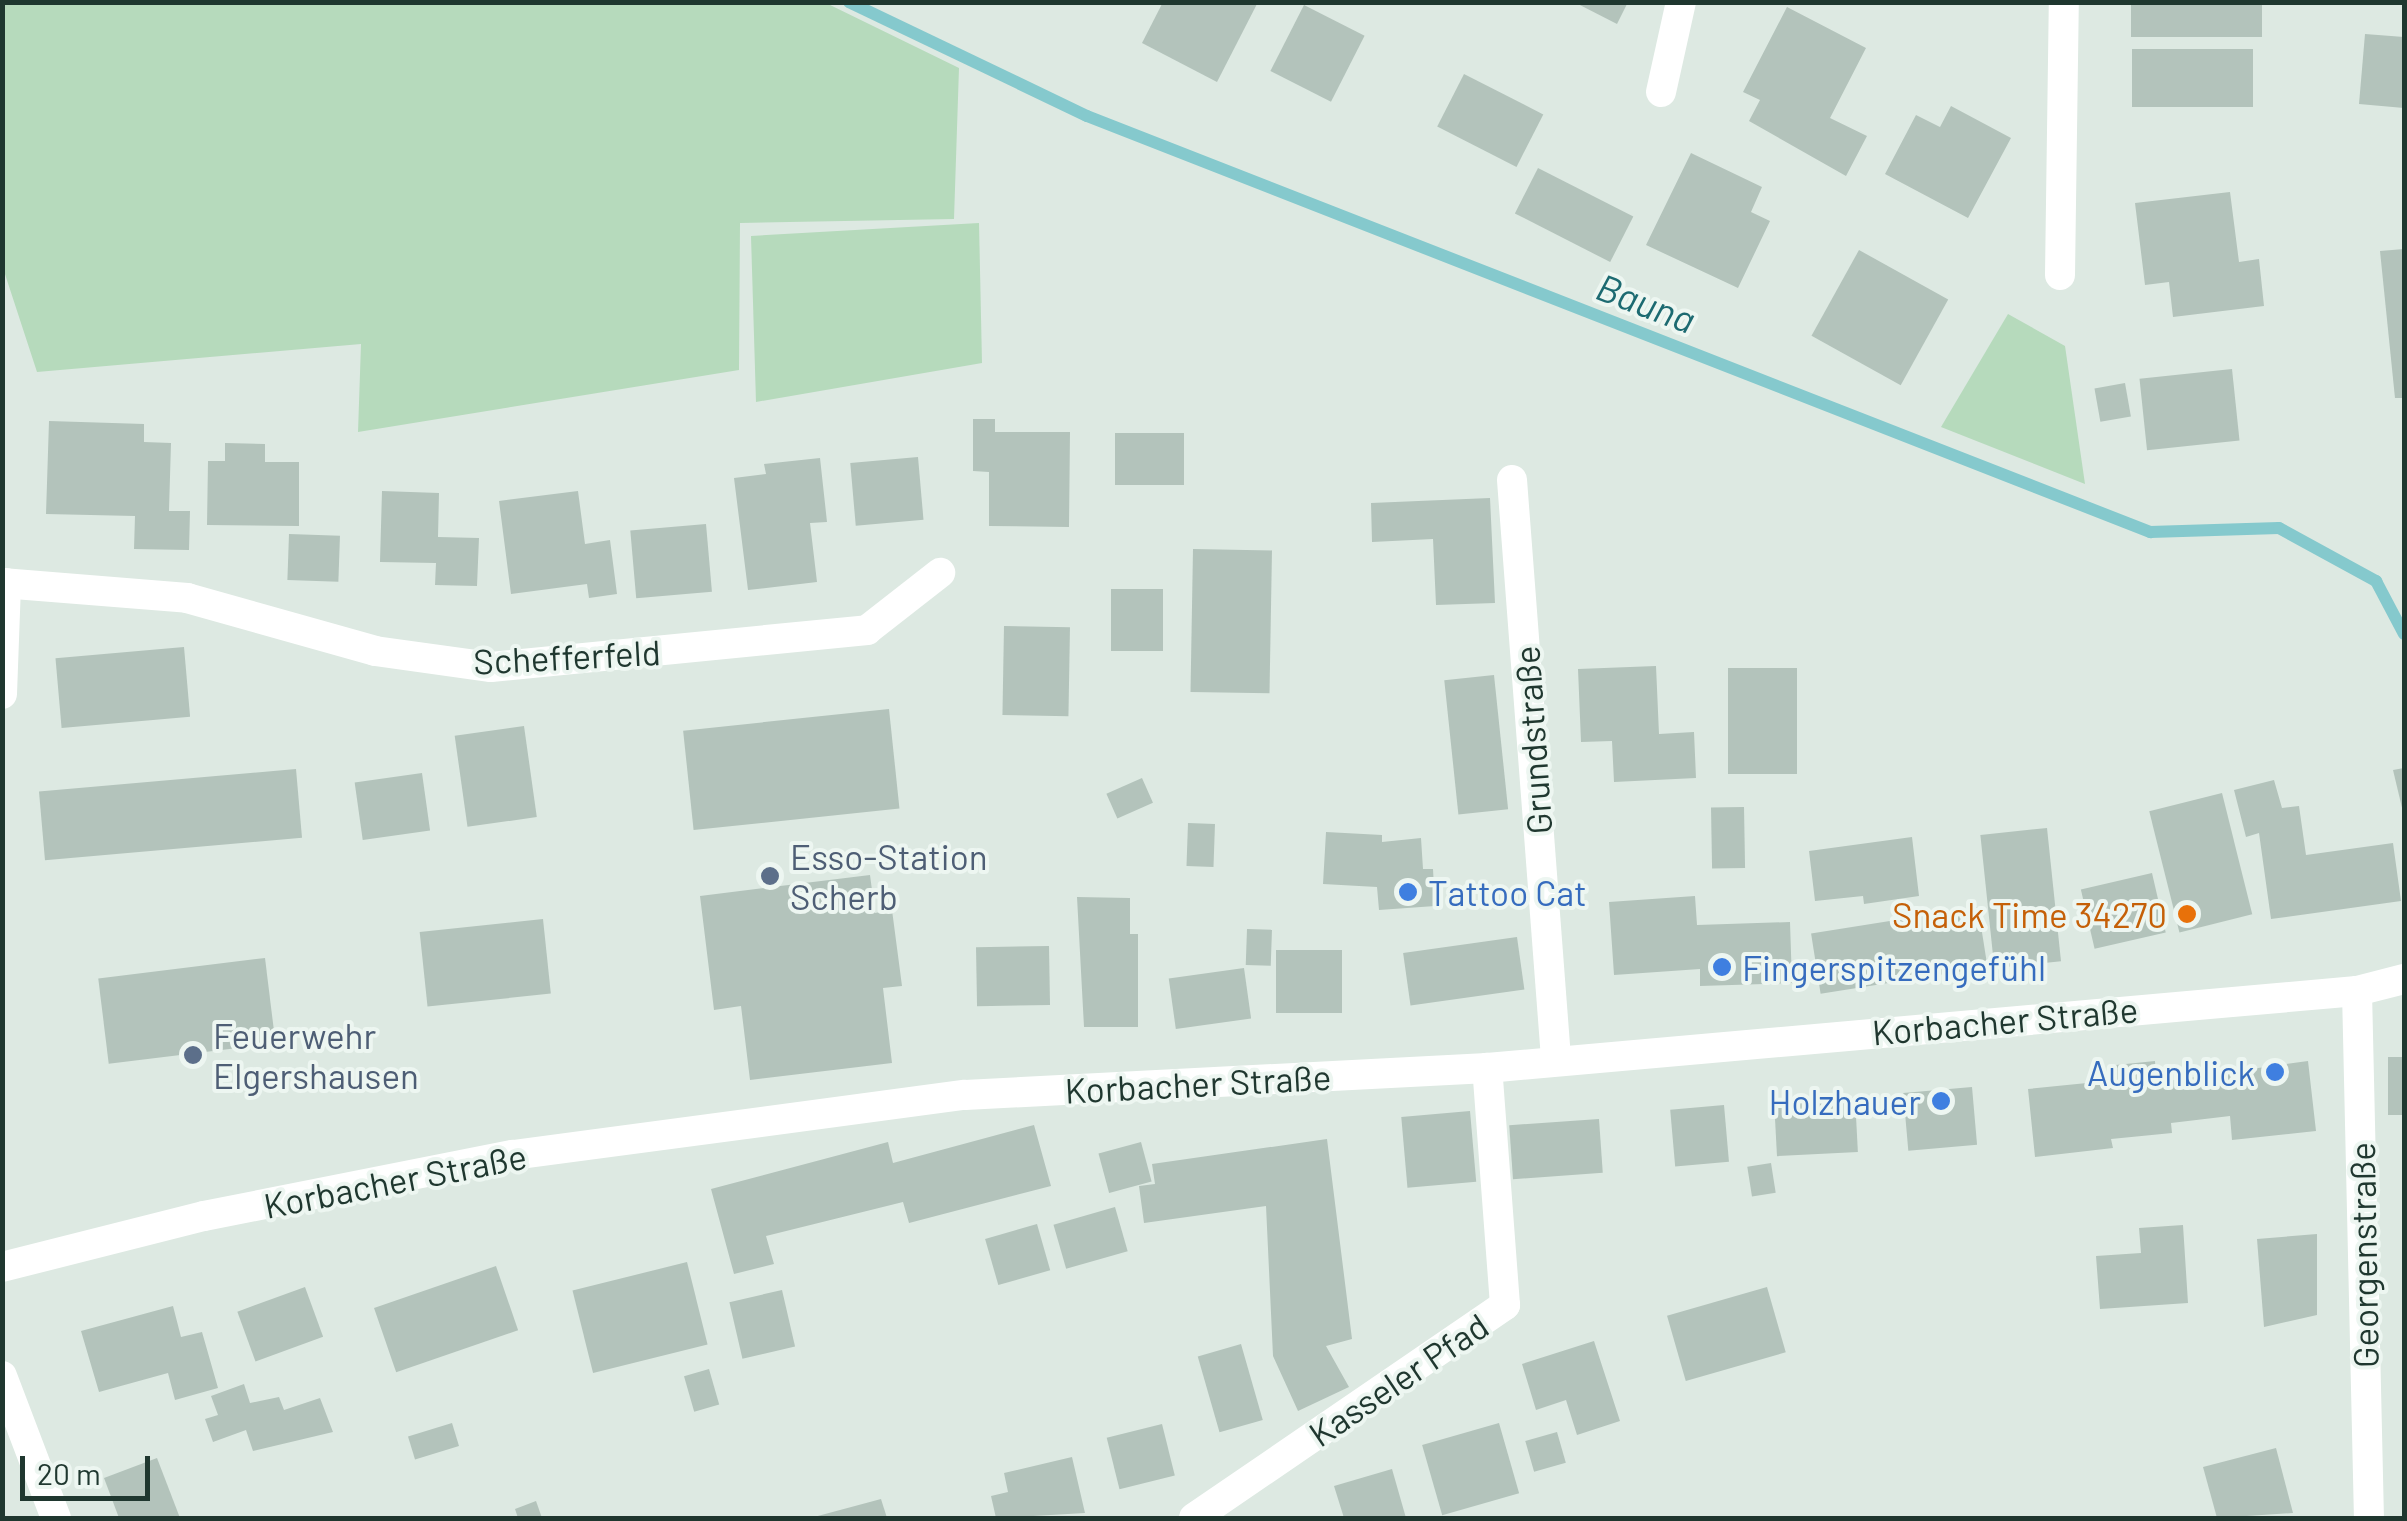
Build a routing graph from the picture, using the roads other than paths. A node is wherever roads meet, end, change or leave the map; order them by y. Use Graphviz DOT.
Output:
graph roads {
  1 [pos="1681,2"];
  2 [pos="2064,2"];
  3 [pos="1660,92"];
  4 [pos="2060,275"];
  5 [pos="1512,480"];
  6 [pos="940,572"];
  7 [pos="4,583"];
  8 [pos="2,694"];
  9 [pos="2404,980"];
  10 [pos="2357,990"];
  11 [pos="1556,1059"];
  12 [pos="1487,1068"];
  13 [pos="2,1267"];
  14 [pos="2,1376"];
  15 [pos="56,1518"];
  16 [pos="1194,1518"];
  17 [pos="2370,1518"];
  1 -- 3 [label="street"];
  2 -- 4 [label="street"];
  5 -- 11 [label="street, Grundstraße"];
  6 -- 7 [label="street, Schefferfeld"];
  7 -- 8 [label="street"];
  9 -- 10 [label="street, Korbacher Straße"];
  10 -- 11 [label="street, Korbacher Straße"];
  10 -- 17 [label="street, Georgenstraße"];
  11 -- 12 [label="street, Korbacher Straße"];
  12 -- 13 [label="street, Korbacher Straße"];
  12 -- 16 [label="street, Kasseler Pfad"];
  14 -- 15 [label="street"];
}
